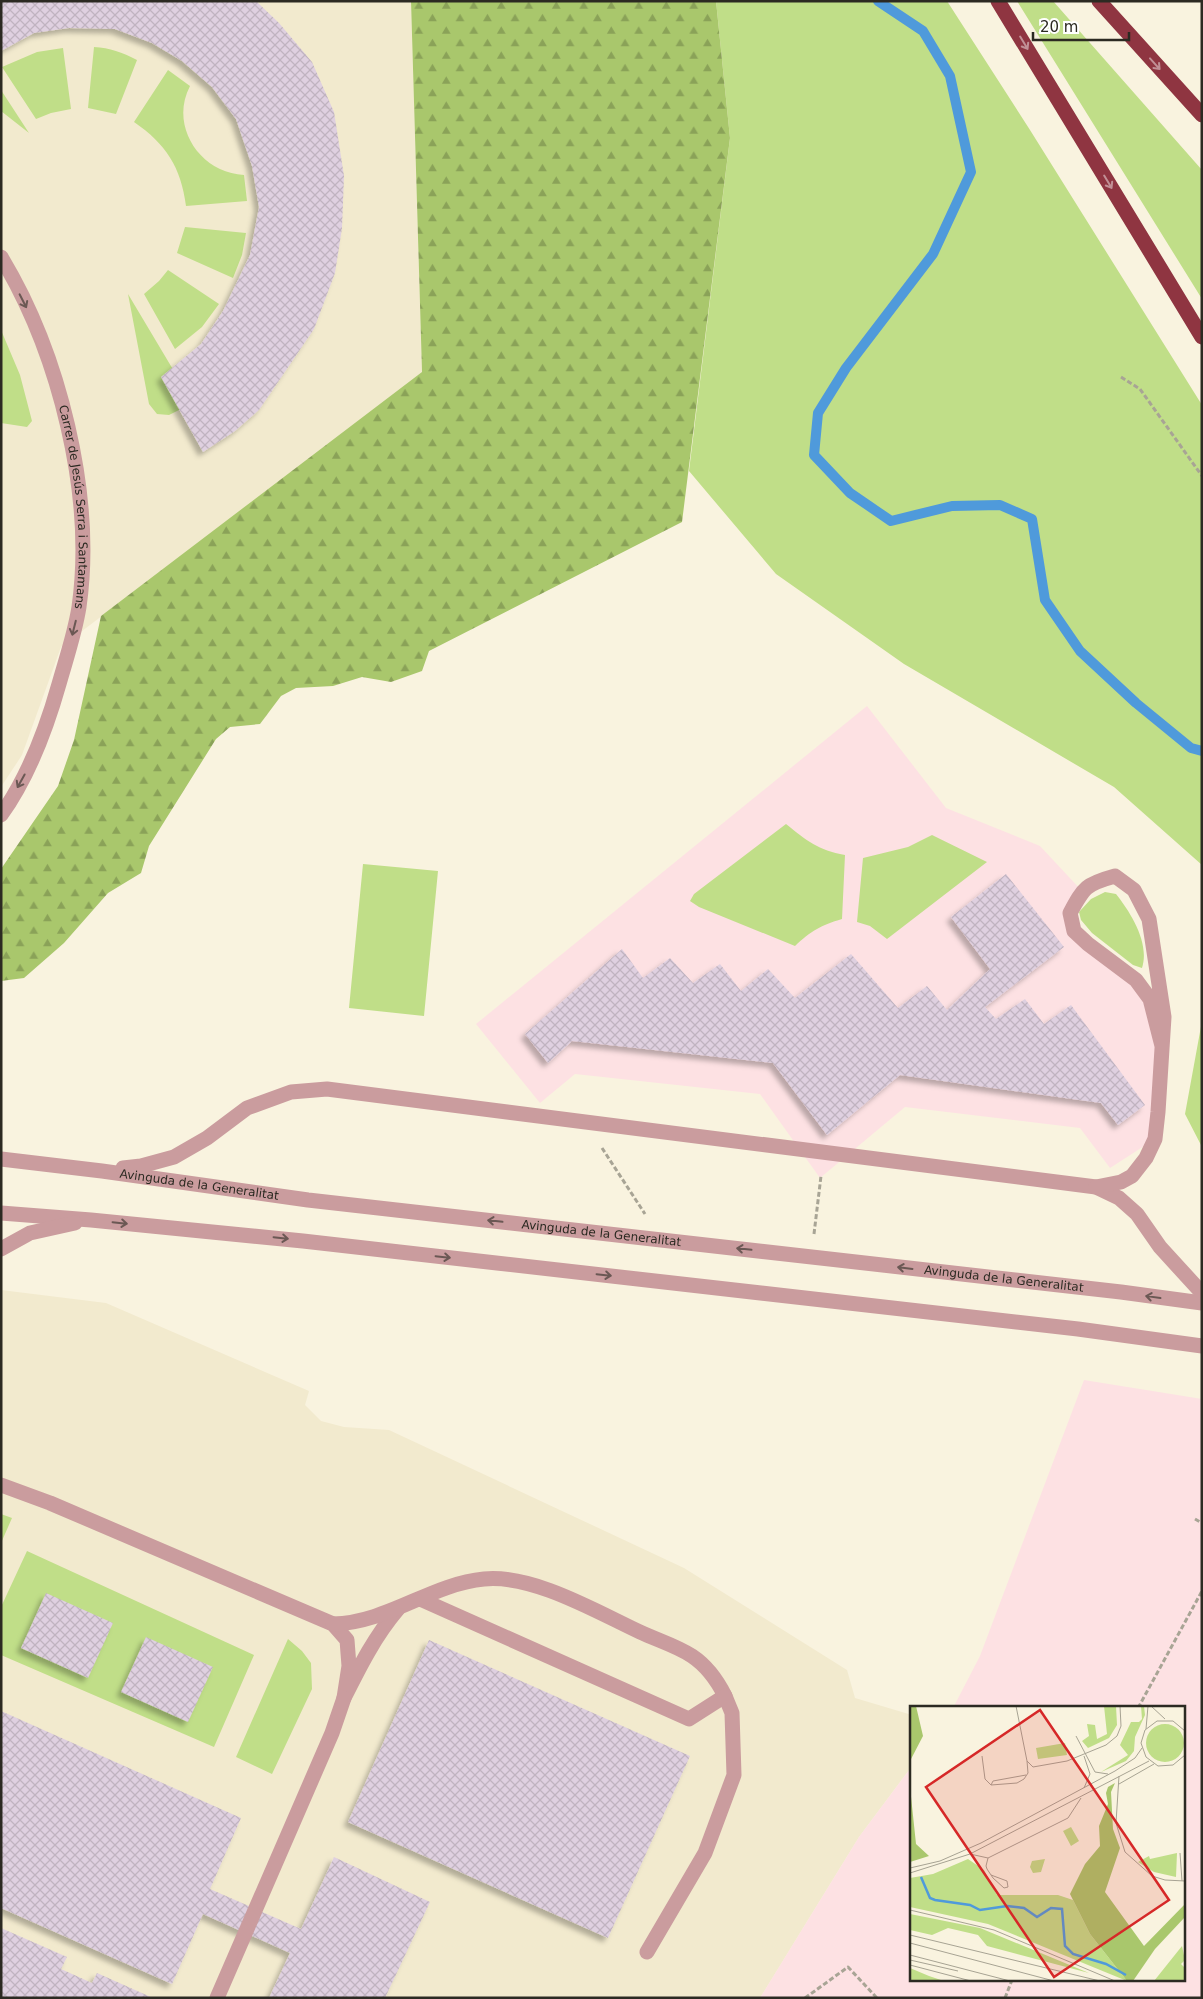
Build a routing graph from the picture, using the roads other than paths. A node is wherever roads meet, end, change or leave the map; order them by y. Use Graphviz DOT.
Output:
graph roads {
  1 [pos="998,1"];
  2 [pos="1099,1"];
  3 [pos="1202,115"];
  4 [pos="1,257"];
  5 [pos="1202,337"];
  6 [pos="1,815"];
  7 [pos="1162,1046"];
  8 [pos="1,1159"];
  9 [pos="102,1171"];
  10 [pos="1096,1187"];
  11 [pos="1,1213"];
  12 [pos="91,1220"];
  13 [pos="1,1248"];
  14 [pos="1202,1293"];
  15 [pos="1202,1303"];
  16 [pos="1202,1346"];
  17 [pos="1,1485"];
  18 [pos="420,1599"];
  19 [pos="399,1608"];
  20 [pos="333,1624"];
  21 [pos="725,1696"];
  22 [pos="344,1698"];
  23 [pos="647,1952"];
  24 [pos="217,1998"];
  1 -- 5 [label="highway, one-way"];
  2 -- 3 [label="highway, one-way"];
  4 -- 6 [label="street, Carrer de Jesús Serra i Santamans, one-way"];
  7 -- 7 [label="street"];
  7 -- 10 [label="street"];
  8 -- 9 [label="street, Avinguda de la Generalitat"];
  9 -- 10 [label="street"];
  15 -- 9 [label="street, Avinguda de la Generalitat, one-way"];
  10 -- 14 [label="street"];
  11 -- 12 [label="street"];
  12 -- 13 [label="street"];
  12 -- 16 [label="street, one-way"];
  17 -- 20 [label="street"];
  18 -- 19 [label="street"];
  18 -- 21 [label="street"];
  18 -- 21 [label="street"];
  19 -- 20 [label="street"];
  19 -- 22 [label="street"];
  20 -- 22 [label="street"];
  21 -- 23 [label="street"];
  22 -- 24 [label="street"];
}
